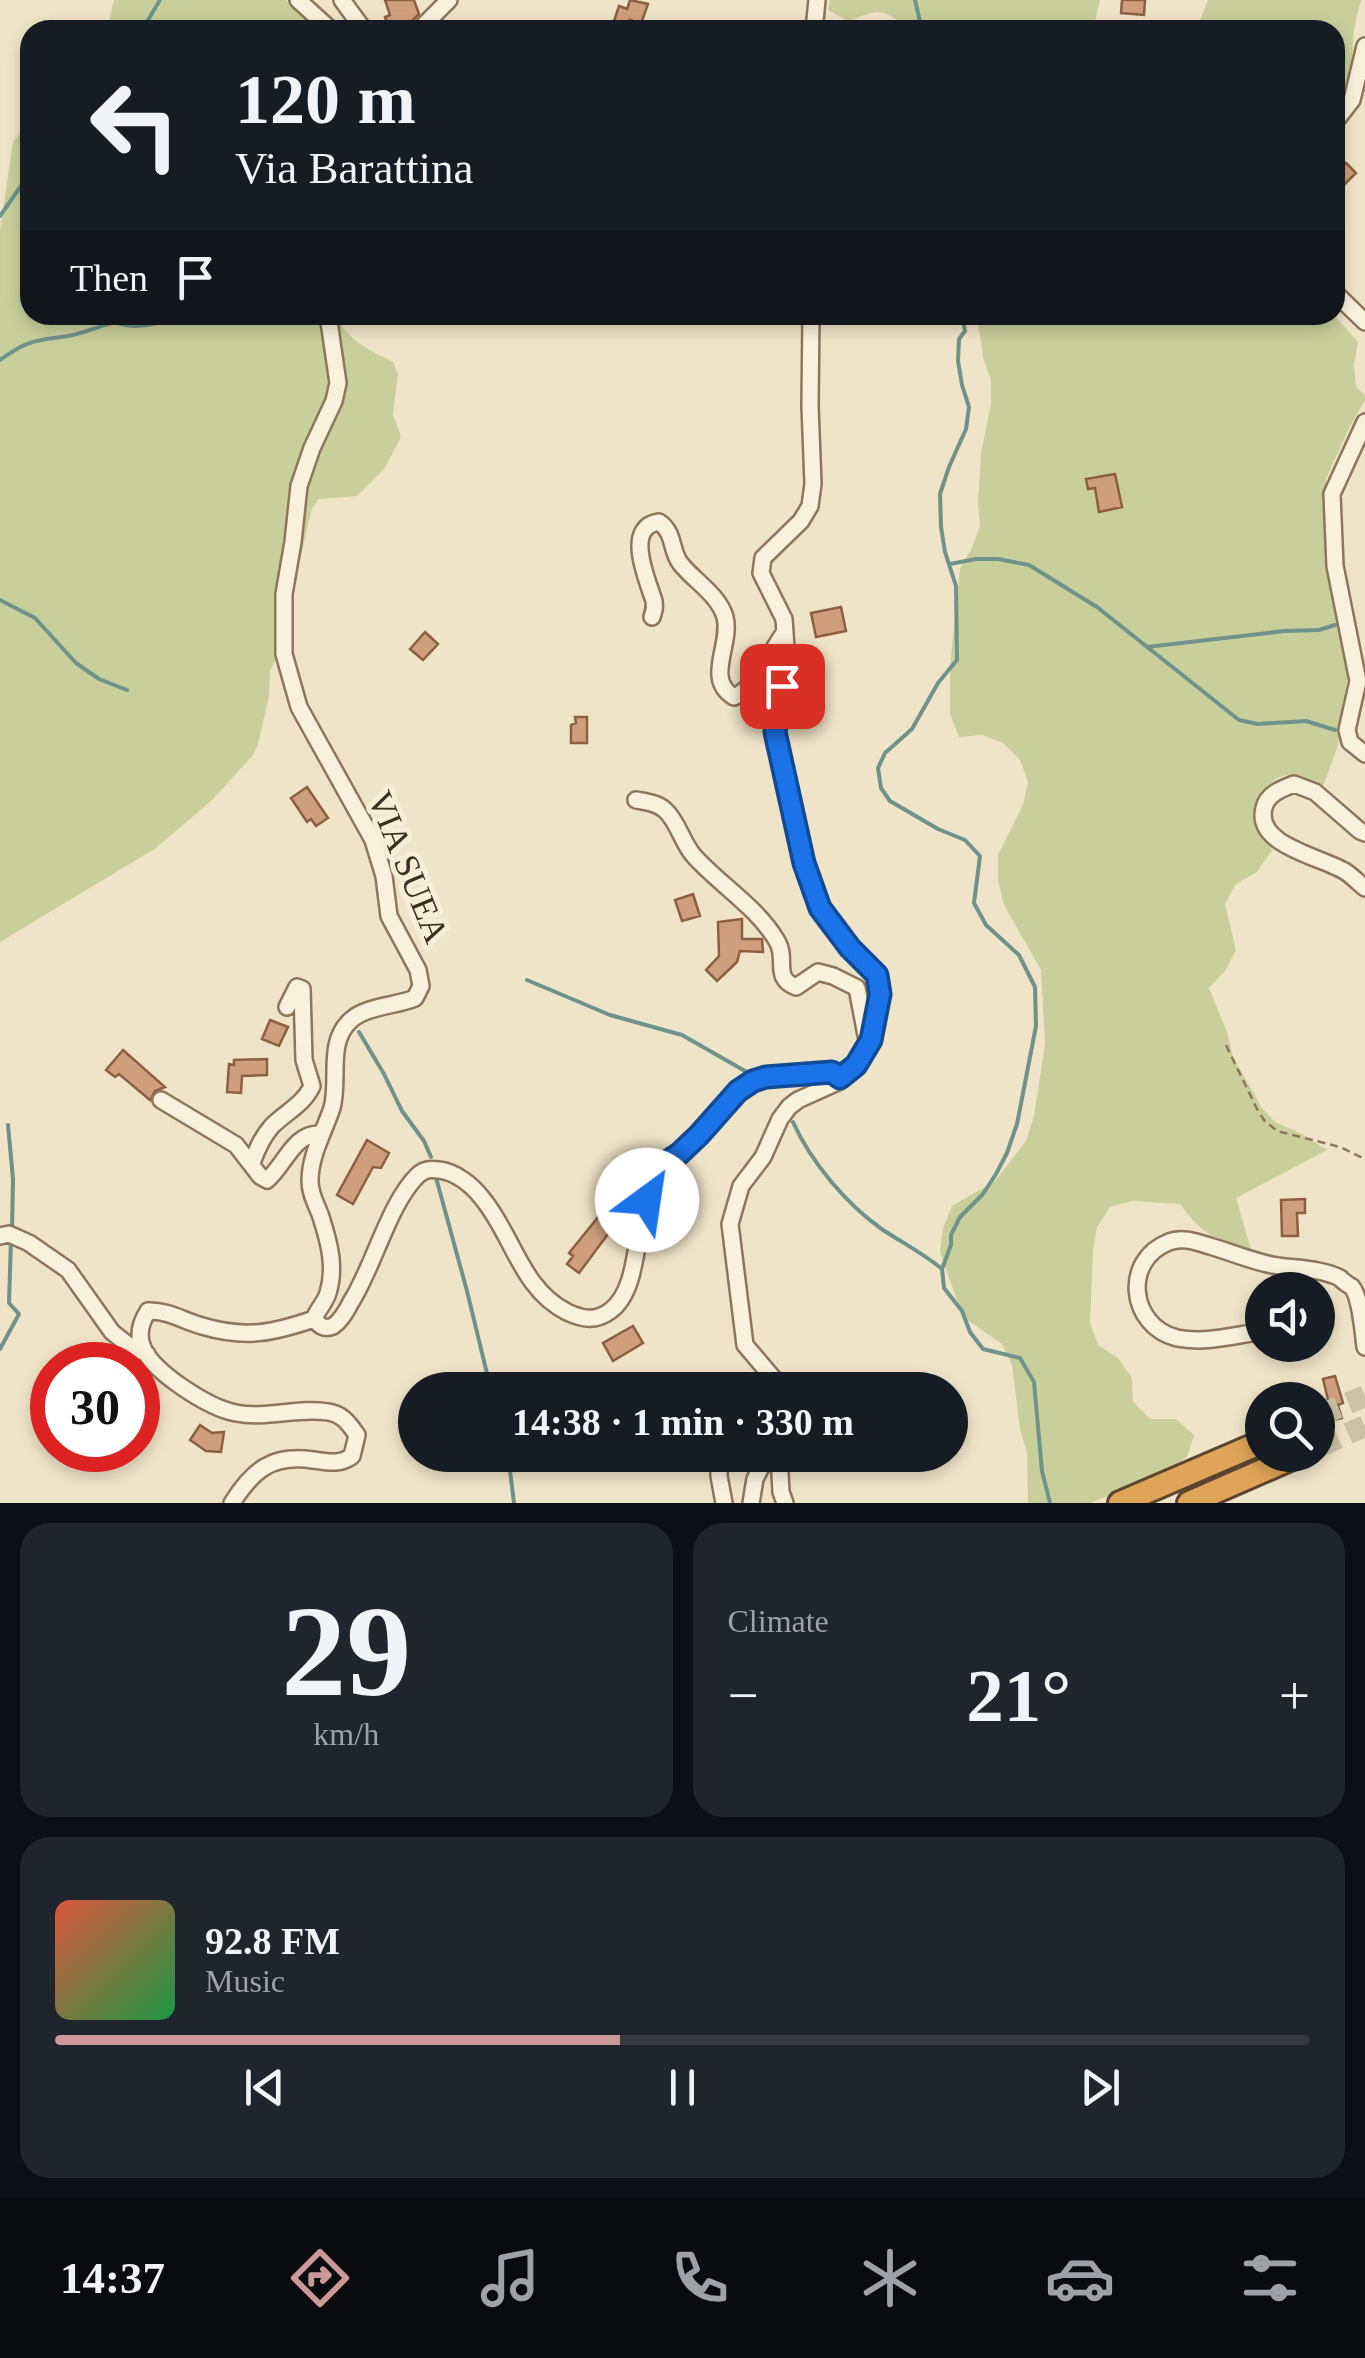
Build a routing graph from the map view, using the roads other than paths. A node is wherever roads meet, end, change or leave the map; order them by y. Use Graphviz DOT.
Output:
graph roads {
  1 [pos="298,0"];
  2 [pos="448,0"];
  3 [pos="321,20"];
  4 [pos="429,20"];
  5 [pos="1365,46"];
  6 [pos="1345,108"];
  7 [pos="1345,303"];
  8 [pos="1365,322"];
  9 [pos="329,325"];
  10 [pos="811,325"];
  11 [pos="1365,422"];
  12 [pos="652,617"];
  13 [pos="785,632"];
  14 [pos="1365,754"];
  15 [pos="636,800"];
  16 [pos="1365,832"];
  17 [pos="1365,888"];
  18 [pos="287,1006"];
  19 [pos="871,1040"];
  20 [pos="840,1078"];
  21 [pos="161,1100"];
  22 [pos="322,1134"];
  23 [pos="252,1163"];
  24 [pos="0,1236"];
  25 [pos="1322,1272"];
  26 [pos="1335,1276"];
  27 [pos="314,1319"];
  28 [pos="1245,1334"];
  29 [pos="124,1342"];
  30 [pos="141,1342"];
  31 [pos="1365,1347"];
  32 [pos="160,1367"];
  33 [pos="768,1372"];
  34 [pos="1245,1450"];
  35 [pos="719,1472"];
  36 [pos="758,1472"];
  37 [pos="780,1472"];
  38 [pos="1260,1472"];
  39 [pos="232,1503"];
  40 [pos="724,1503"];
  41 [pos="751,1503"];
  42 [pos="785,1503"];
  43 [pos="1120,1503"];
  44 [pos="1189,1503"];
  1 -- 3 [label="street"];
  2 -- 4 [label="street"];
  5 -- 6 [label="street"];
  7 -- 8 [label="street"];
  9 -- 22 [label="street, VIA SUEA"];
  10 -- 13 [label="street"];
  11 -- 14 [label="street"];
  12 -- 13 [label="street"];
  13 -- 19 [label="street"];
  15 -- 19 [label="street"];
  16 -- 17 [label="street"];
  18 -- 23 [label="street"];
  19 -- 20 [label="street"];
  20 -- 27 [label="street"];
  20 -- 33 [label="street"];
  21 -- 23 [label="street"];
  22 -- 23 [label="street"];
  22 -- 27 [label="street, VIA SUEA"];
  24 -- 29 [label="street"];
  25 -- 28 [label="street"];
  26 -- 31 [label="street"];
  27 -- 30 [label="street"];
  32 -- 39 [label="street"];
  34 -- 43 [label="highway"];
  35 -- 40 [label="street"];
  36 -- 41 [label="street"];
  37 -- 42 [label="street"];
  38 -- 44 [label="highway"];
}
